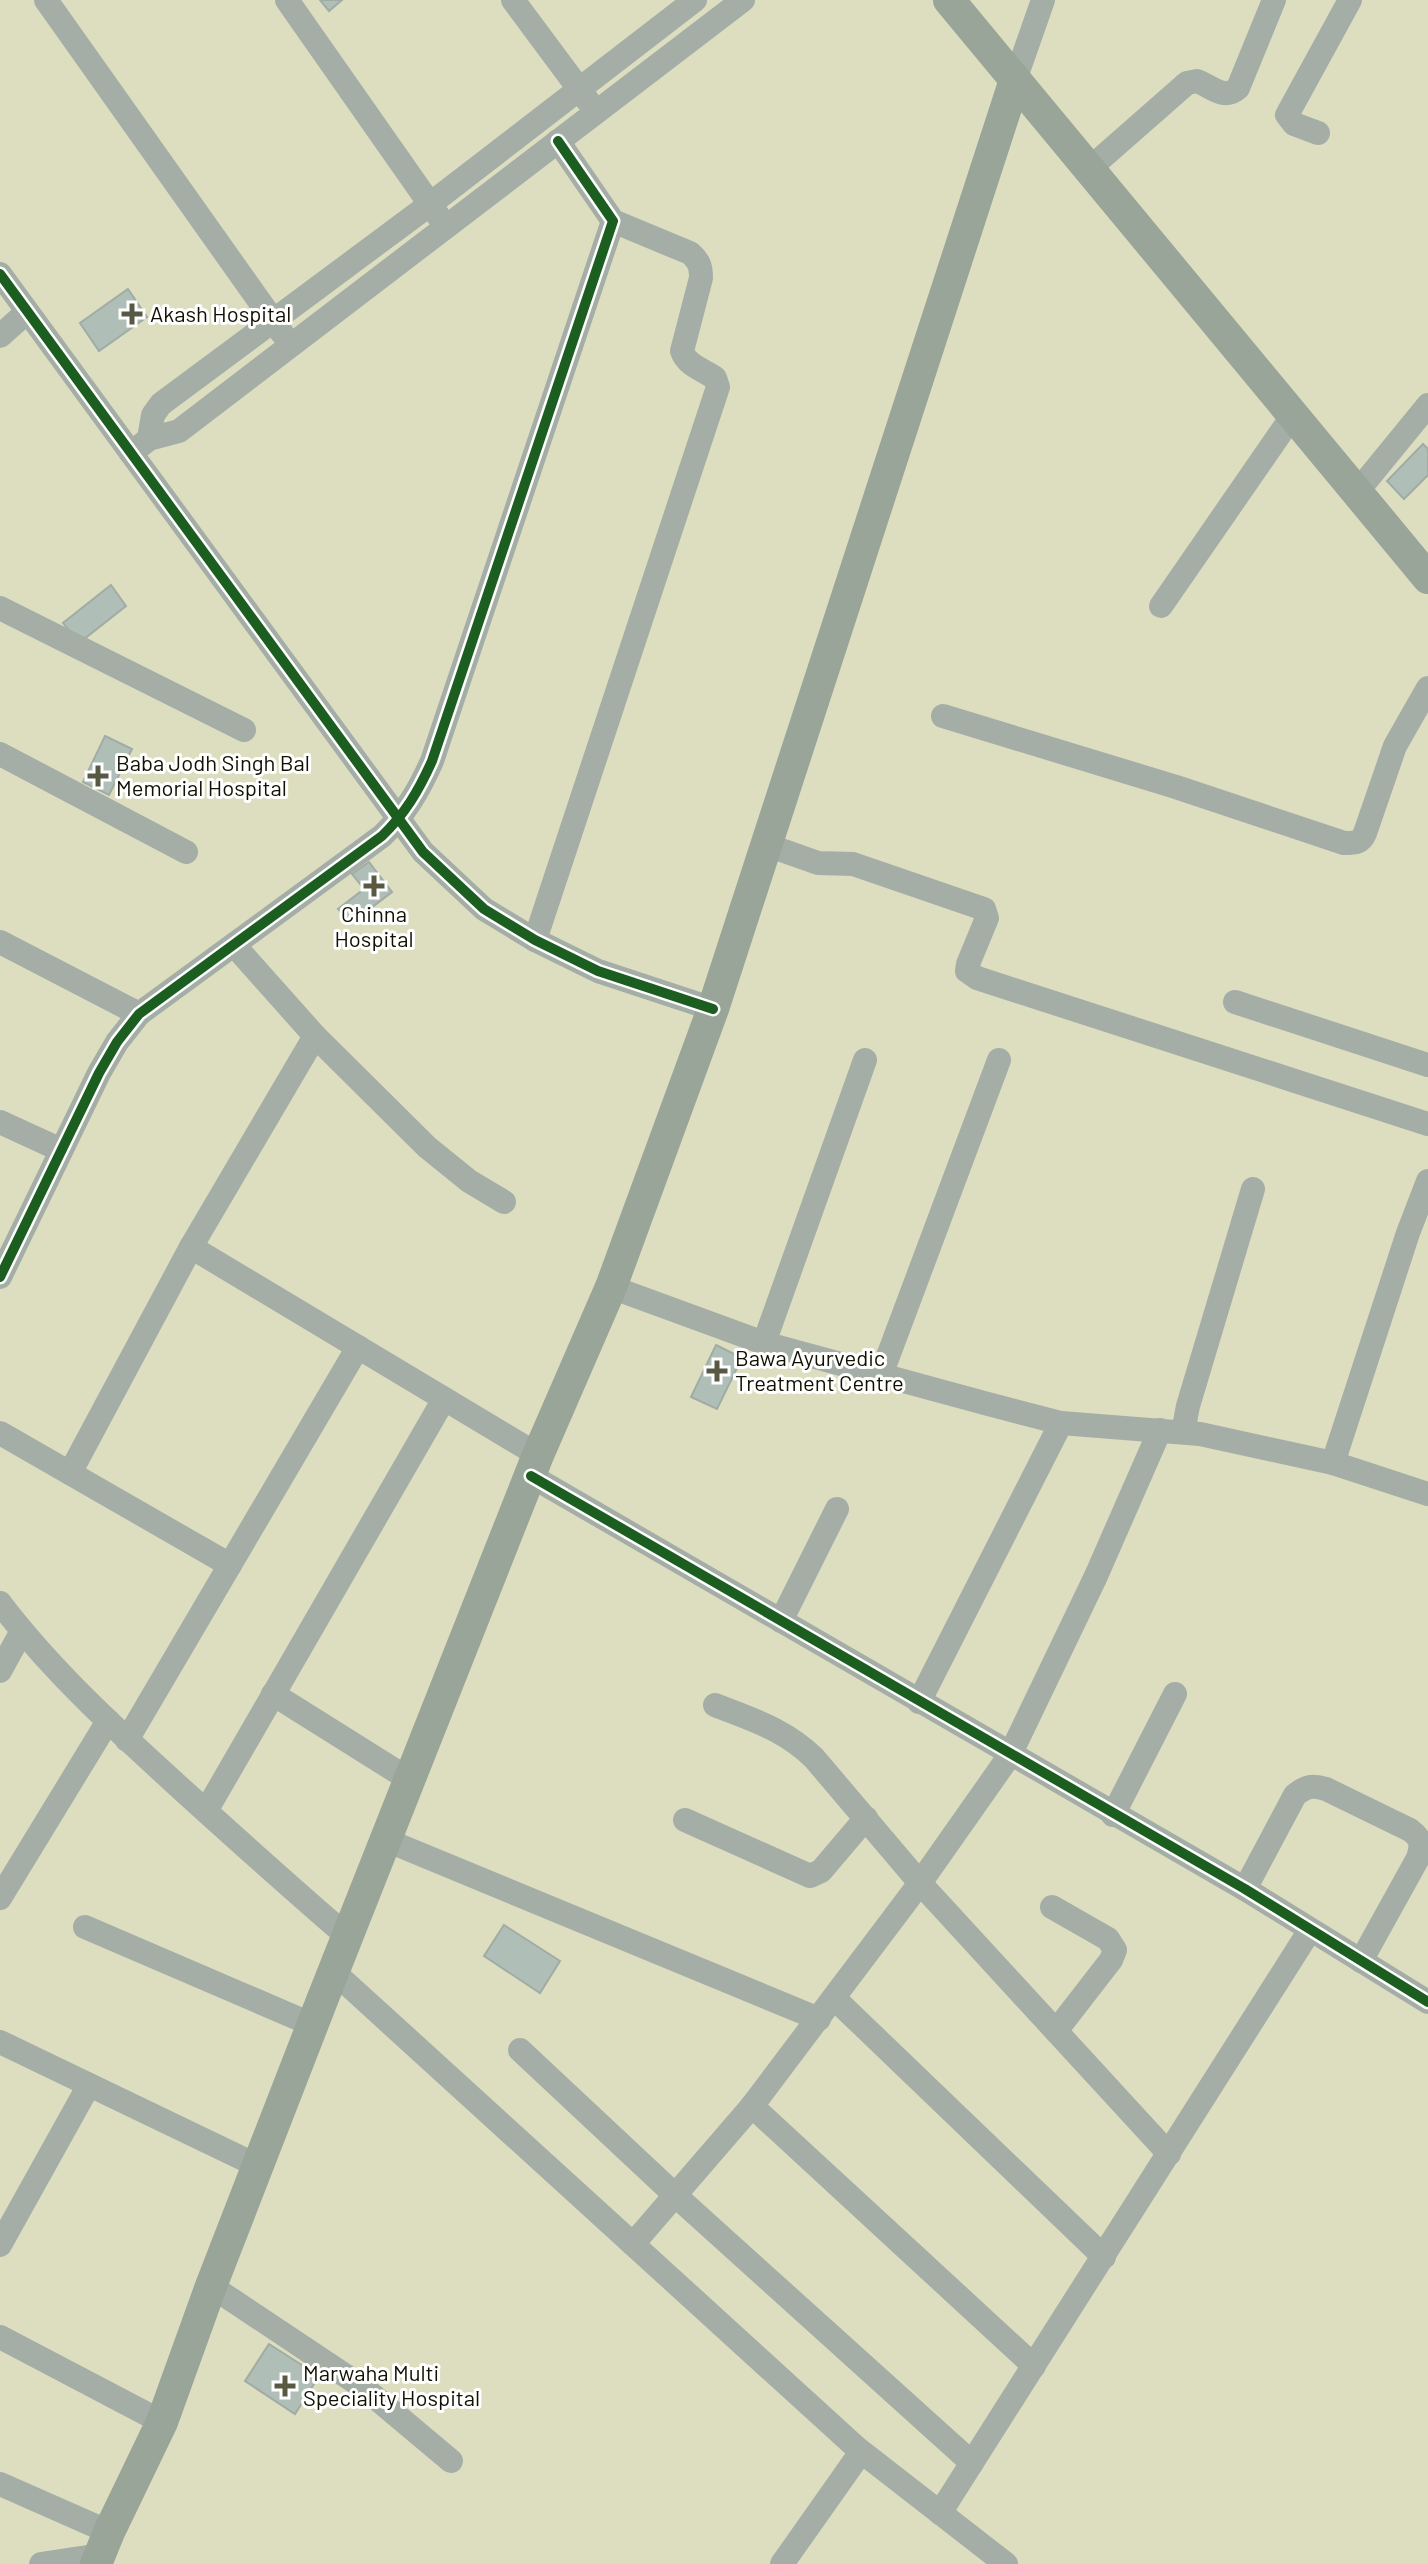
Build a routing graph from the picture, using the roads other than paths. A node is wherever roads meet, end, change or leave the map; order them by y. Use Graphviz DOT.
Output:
graph roads {
  1 [pos="46,0"];
  2 [pos="287,0"];
  3 [pos="513,0"];
  4 [pos="695,0"];
  5 [pos="743,0"];
  6 [pos="949,0"];
  7 [pos="1043,0"];
  8 [pos="1274,0"];
  9 [pos="1350,0"];
  10 [pos="1015,80"];
  11 [pos="580,89"];
  12 [pos="596,112"];
  13 [pos="1318,133"];
  14 [pos="558,141"];
  15 [pos="1089,169"];
  16 [pos="429,205"];
  17 [pos="613,221"];
  18 [pos="447,226"];
  19 [pos="0,274"];
  20 [pos="27,312"];
  21 [pos="274,322"];
  22 [pos="0,336"];
  23 [pos="290,345"];
  24 [pos="1428,405"];
  25 [pos="1293,415"];
  26 [pos="140,446"];
  27 [pos="1357,492"];
  28 [pos="1428,578"];
  29 [pos="1161,606"];
  30 [pos="0,608"];
  31 [pos="1428,688"];
  32 [pos="943,716"];
  33 [pos="244,730"];
  34 [pos="0,754"];
  35 [pos="400,819"];
  36 [pos="767,845"];
  37 [pos="186,852"];
  38 [pos="535,940"];
  39 [pos="0,942"];
  40 [pos="234,945"];
  41 [pos="1235,1002"];
  42 [pos="713,1009"];
  43 [pos="139,1014"];
  44 [pos="315,1036"];
  45 [pos="865,1060"];
  46 [pos="999,1060"];
  47 [pos="1428,1065"];
  48 [pos="0,1122"];
  49 [pos="1428,1124"];
  50 [pos="61,1150"];
  51 [pos="1428,1181"];
  52 [pos="1253,1189"];
  53 [pos="504,1202"];
  54 [pos="191,1247"];
  55 [pos="0,1277"];
  56 [pos="611,1287"];
  57 [pos="764,1343"];
  58 [pos="358,1347"];
  59 [pos="881,1375"];
  60 [pos="444,1399"];
  61 [pos="1061,1423"];
  62 [pos="1171,1431"];
  63 [pos="0,1433"];
  64 [pos="1333,1463"];
  65 [pos="535,1466"];
  66 [pos="70,1473"];
  67 [pos="1428,1494"];
  68 [pos="837,1509"];
  69 [pos="230,1565"];
  70 [pos="0,1603"];
  71 [pos="781,1621"];
  72 [pos="22,1631"];
  73 [pos="0,1671"];
  74 [pos="273,1694"];
  75 [pos="1175,1694"];
  76 [pos="919,1702"];
  77 [pos="715,1705"];
  78 [pos="108,1721"];
  79 [pos="127,1740"];
  80 [pos="1010,1755"];
  81 [pos="410,1780"];
  82 [pos="206,1811"];
  83 [pos="1113,1815"];
  84 [pos="866,1818"];
  85 [pos="685,1820"];
  86 [pos="386,1840"];
  87 [pos="920,1883"];
  88 [pos="1245,1889"];
  89 [pos="0,1898"];
  90 [pos="1052,1907"];
  91 [pos="85,1927"];
  92 [pos="1310,1930"];
  93 [pos="348,1937"];
  94 [pos="1361,1961"];
  95 [pos="334,1972"];
  96 [pos="834,1998"];
  97 [pos="1428,2002"];
  98 [pos="819,2019"];
  99 [pos="313,2025"];
  100 [pos="1056,2031"];
  101 [pos="0,2042"];
  102 [pos="520,2050"];
  103 [pos="89,2085"];
  104 [pos="752,2106"];
  105 [pos="1169,2154"];
  106 [pos="258,2166"];
  107 [pos="676,2196"];
  108 [pos="633,2244"];
  109 [pos="0,2245"];
  110 [pos="1104,2257"];
  111 [pos="211,2286"];
  112 [pos="0,2337"];
  113 [pos="1034,2366"];
  114 [pos="162,2422"];
  115 [pos="861,2452"];
  116 [pos="451,2461"];
  117 [pos="972,2463"];
  118 [pos="0,2484"];
  119 [pos="940,2513"];
  120 [pos="102,2550"];
  121 [pos="41,2564"];
  122 [pos="782,2564"];
  123 [pos="1006,2564"];
  1 -- 21 [label="street"];
  2 -- 16 [label="street"];
  3 -- 11 [label="street"];
  4 -- 11 [label="street"];
  5 -- 12 [label="street"];
  6 -- 10 [label="main road"];
  7 -- 10 [label="street"];
  8 -- 15 [label="street"];
  9 -- 13 [label="street"];
  10 -- 15 [label="main road"];
  10 -- 36 [label="main road"];
  11 -- 12 [label="street"];
  11 -- 16 [label="street"];
  12 -- 14 [label="street"];
  14 -- 17 [label="street"];
  14 -- 18 [label="street"];
  15 -- 25 [label="main road"];
  16 -- 18 [label="street"];
  16 -- 21 [label="street"];
  17 -- 35 [label="street"];
  17 -- 38 [label="street"];
  18 -- 23 [label="street"];
  19 -- 20 [label="street"];
  20 -- 22 [label="street"];
  20 -- 26 [label="street"];
  21 -- 23 [label="street"];
  21 -- 26 [label="street"];
  23 -- 26 [label="street"];
  24 -- 27 [label="street"];
  25 -- 27 [label="main road"];
  25 -- 29 [label="street"];
  26 -- 35 [label="street"];
  27 -- 28 [label="main road"];
  30 -- 33 [label="street"];
  31 -- 32 [label="street"];
  34 -- 37 [label="street"];
  35 -- 38 [label="street"];
  35 -- 40 [label="street"];
  36 -- 42 [label="main road"];
  36 -- 49 [label="street"];
  38 -- 42 [label="street"];
  39 -- 43 [label="street"];
  40 -- 43 [label="street"];
  40 -- 44 [label="street"];
  41 -- 47 [label="street"];
  42 -- 56 [label="main road"];
  43 -- 50 [label="street"];
  44 -- 53 [label="street"];
  44 -- 54 [label="street"];
  45 -- 57 [label="street"];
  46 -- 59 [label="street"];
  48 -- 50 [label="street"];
  50 -- 55 [label="street"];
  51 -- 64 [label="street"];
  52 -- 62 [label="street"];
  54 -- 58 [label="street"];
  54 -- 66 [label="street"];
  56 -- 57 [label="street"];
  56 -- 65 [label="main road"];
  57 -- 59 [label="street"];
  58 -- 60 [label="street"];
  58 -- 69 [label="street"];
  59 -- 61 [label="street"];
  60 -- 65 [label="street"];
  60 -- 74 [label="street"];
  61 -- 62 [label="street"];
  61 -- 76 [label="street"];
  62 -- 64 [label="street"];
  62 -- 80 [label="street"];
  63 -- 66 [label="street"];
  64 -- 67 [label="street"];
  65 -- 71 [label="street"];
  65 -- 81 [label="main road"];
  66 -- 69 [label="street"];
  68 -- 71 [label="street"];
  69 -- 79 [label="street"];
  70 -- 72 [label="street"];
  71 -- 76 [label="street"];
  72 -- 73 [label="street"];
  72 -- 78 [label="street"];
  74 -- 81 [label="street"];
  74 -- 82 [label="street"];
  75 -- 83 [label="street"];
  76 -- 80 [label="street"];
  77 -- 84 [label="street"];
  78 -- 79 [label="street"];
  78 -- 89 [label="street"];
  79 -- 82 [label="street"];
  80 -- 83 [label="street"];
  80 -- 87 [label="street"];
  81 -- 86 [label="main road"];
  82 -- 93 [label="street"];
  83 -- 88 [label="street"];
  84 -- 85 [label="street"];
  84 -- 87 [label="street"];
  86 -- 93 [label="main road"];
  86 -- 98 [label="street"];
  87 -- 96 [label="street"];
  87 -- 100 [label="street"];
  88 -- 92 [label="street"];
  88 -- 94 [label="street"];
  90 -- 100 [label="street"];
  91 -- 99 [label="street"];
  92 -- 94 [label="street"];
  92 -- 105 [label="street"];
  93 -- 95 [label="main road"];
  94 -- 97 [label="street"];
  95 -- 99 [label="main road"];
  95 -- 108 [label="street"];
  96 -- 98 [label="street"];
  96 -- 110 [label="street"];
  98 -- 104 [label="street"];
  99 -- 106 [label="main road"];
  100 -- 105 [label="street"];
  101 -- 103 [label="street"];
  102 -- 107 [label="street"];
  103 -- 106 [label="street"];
  103 -- 109 [label="street"];
  104 -- 107 [label="street"];
  104 -- 113 [label="street"];
  105 -- 110 [label="street"];
  106 -- 111 [label="main road"];
  107 -- 108 [label="street"];
  107 -- 117 [label="street"];
  108 -- 115 [label="street"];
  110 -- 113 [label="street"];
  111 -- 114 [label="main road"];
  111 -- 116 [label="street"];
  112 -- 114 [label="street"];
  113 -- 117 [label="street"];
  114 -- 120 [label="main road"];
  115 -- 119 [label="street"];
  115 -- 122 [label="street"];
  117 -- 119 [label="street"];
  118 -- 120 [label="street"];
  119 -- 123 [label="street"];
  120 -- 121 [label="street"];
}
